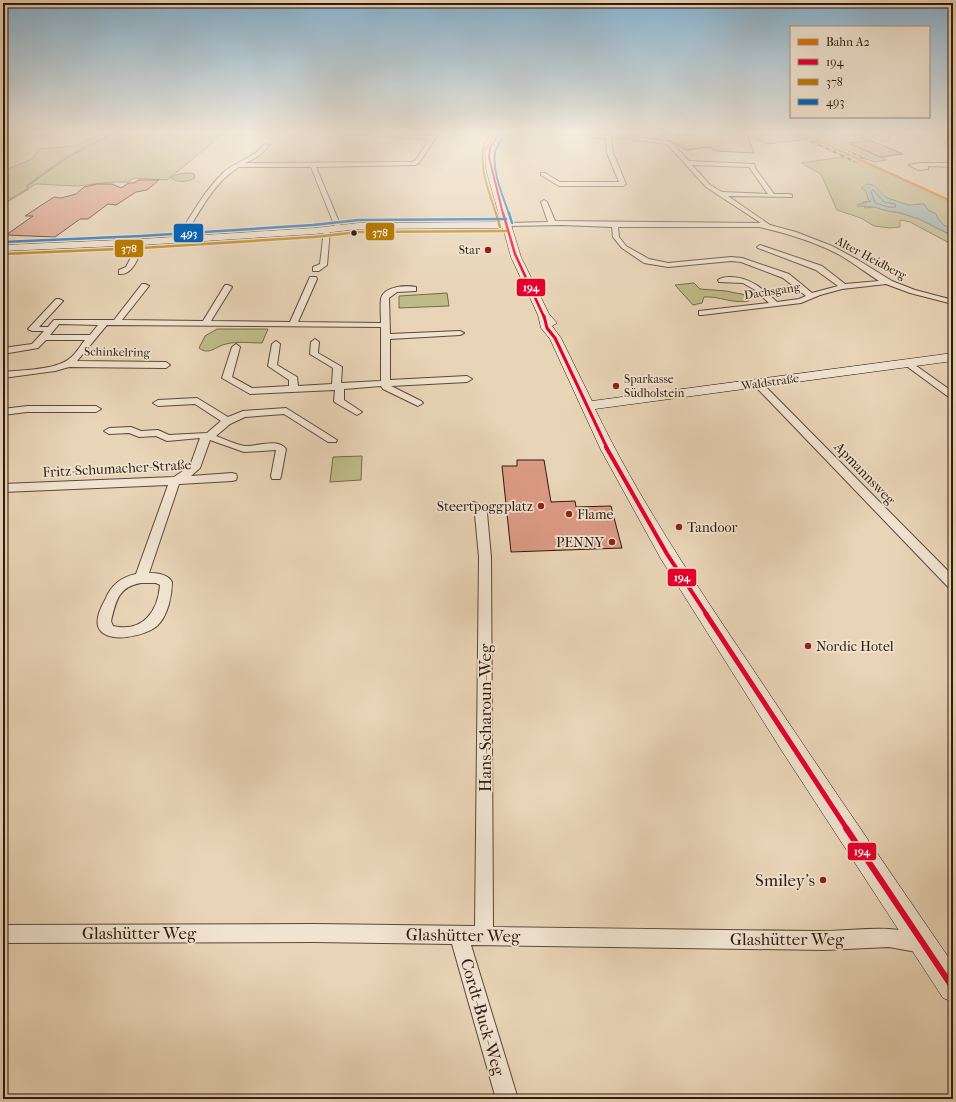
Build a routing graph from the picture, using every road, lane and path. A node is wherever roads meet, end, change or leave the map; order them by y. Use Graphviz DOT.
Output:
graph roads {
  1 [pos="217,184"];
  2 [pos="321,184"];
  3 [pos="494,184"];
  4 [pos="707,184"];
  5 [pos="764,184"];
  6 [pos="718,194"];
  7 [pos="772,195"];
  8 [pos="790,196"];
  9 [pos="544,202"];
  10 [pos="552,223"];
  11 [pos="615,225"];
  12 [pos="768,226"];
  13 [pos="507,228"];
  14 [pos="339,229"];
  15 [pos="327,230"];
  16 [pos="179,240"];
  17 [pos="141,242"];
  18 [pos="3,247"];
  19 [pos="760,247"];
  20 [pos="788,257"];
  21 [pos="766,268"];
  22 [pos="316,269"];
  23 [pos="122,272"];
  24 [pos="312,279"];
  25 [pos="722,280"];
  26 [pos="888,282"];
  27 [pos="145,286"];
  28 [pos="228,287"];
  29 [pos="844,287"];
  30 [pos="413,289"];
  31 [pos="810,295"];
  32 [pos="59,301"];
  33 [pos="953,302"];
  34 [pos="775,304"];
  35 [pos="702,313"];
  36 [pos="104,323"];
  37 [pos="116,323"];
  38 [pos="205,324"];
  39 [pos="293,324"];
  40 [pos="386,325"];
  41 [pos="51,329"];
  42 [pos="460,334"];
  43 [pos="44,337"];
  44 [pos="386,337"];
  45 [pos="92,338"];
  46 [pos="315,342"];
  47 [pos="276,344"];
  48 [pos="236,347"];
  49 [pos="3,351"];
  50 [pos="953,357"];
  51 [pos="908,363"];
  52 [pos="68,364"];
  53 [pos="166,365"];
  54 [pos="3,375"];
  55 [pos="467,379"];
  56 [pos="757,383"];
  57 [pos="386,384"];
  58 [pos="338,386"];
  59 [pos="953,396"];
  60 [pos="288,398"];
  61 [pos="258,402"];
  62 [pos="158,403"];
  63 [pos="418,403"];
  64 [pos="586,406"];
  65 [pos="96,410"];
  66 [pos="3,412"];
  67 [pos="357,412"];
  68 [pos="228,421"];
  69 [pos="110,432"];
  70 [pos="208,437"];
  71 [pos="332,440"];
  72 [pos="276,476"];
  73 [pos="232,477"];
  74 [pos="175,481"];
  75 [pos="3,488"];
  76 [pos="473,506"];
  77 [pos="142,578"];
  78 [pos="953,584"];
  79 [pos="3,934"];
  80 [pos="459,935"];
  81 [pos="484,935"];
  82 [pos="923,944"];
  83 [pos="953,988"];
  84 [pos="507,1099"];
  1 -- 16 [label="street"];
  2 -- 14 [label="street"];
  3 -- 13 [label="main road"];
  4 -- 6 [label="street, Alter Heidberg"];
  5 -- 7 [label="street"];
  6 -- 7 [label="street"];
  6 -- 12 [label="street, Alter Heidberg"];
  7 -- 8 [label="street"];
  9 -- 10 [label="street"];
  10 -- 11 [label="street"];
  10 -- 13 [label="street"];
  11 -- 12 [label="street"];
  11 -- 21 [label="street"];
  12 -- 26 [label="street, Alter Heidberg"];
  13 -- 14 [label="main road"];
  13 -- 64 [label="main road"];
  14 -- 15 [label="main road"];
  15 -- 16 [label="main road"];
  15 -- 22 [label="street"];
  16 -- 17 [label="main road"];
  17 -- 18 [label="main road"];
  17 -- 23 [label="street"];
  19 -- 20 [label="street, Dachsgang"];
  20 -- 21 [label="street"];
  20 -- 29 [label="street, Dachsgang"];
  21 -- 31 [label="street"];
  24 -- 39 [label="street"];
  25 -- 34 [label="street"];
  26 -- 29 [label="street, Dachsgang"];
  26 -- 33 [label="street, Alter Heidberg"];
  27 -- 37 [label="street"];
  28 -- 38 [label="street"];
  29 -- 31 [label="street, Dachsgang"];
  30 -- 40 [label="street"];
  31 -- 34 [label="street, Dachsgang"];
  32 -- 41 [label="street"];
  34 -- 35 [label="street, Dachsgang"];
  36 -- 37 [label="street"];
  36 -- 41 [label="street"];
  36 -- 45 [label="street, Schinkelring"];
  37 -- 38 [label="street"];
  38 -- 39 [label="street"];
  39 -- 40 [label="street"];
  40 -- 44 [label="street"];
  41 -- 43 [label="street"];
  42 -- 44 [label="street"];
  43 -- 45 [label="street, Schinkelring"];
  43 -- 49 [label="street"];
  44 -- 57 [label="street"];
  45 -- 52 [label="street, Schinkelring"];
  46 -- 58 [label="street"];
  47 -- 60 [label="street"];
  48 -- 61 [label="street"];
  50 -- 51 [label="main road, Waldstraße"];
  51 -- 56 [label="main road, Waldstraße"];
  51 -- 59 [label="street"];
  52 -- 53 [label="street, Schinkelring"];
  52 -- 54 [label="street, Schinkelring"];
  55 -- 57 [label="street"];
  56 -- 64 [label="main road, Waldstraße"];
  56 -- 78 [label="street, Apmannsweg"];
  57 -- 58 [label="street"];
  57 -- 63 [label="street"];
  58 -- 60 [label="street"];
  58 -- 67 [label="street"];
  60 -- 61 [label="street"];
  60 -- 61 [label="street"];
  60 -- 71 [label="street"];
  61 -- 68 [label="street"];
  62 -- 68 [label="street"];
  64 -- 82 [label="main road"];
  65 -- 66 [label="street"];
  68 -- 70 [label="street"];
  69 -- 70 [label="street"];
  70 -- 72 [label="street"];
  70 -- 74 [label="street"];
  73 -- 74 [label="street, Fritz-Schumacher-Straße"];
  74 -- 75 [label="street, Fritz-Schumacher-Straße"];
  74 -- 77 [label="street"];
  76 -- 81 [label="street, Hans-Scharoun-Weg"];
  77 -- 77 [label="street"];
  79 -- 80 [label="street, Glashütter Weg"];
  80 -- 81 [label="street, Glashütter Weg"];
  80 -- 84 [label="street, Cordt-Buck-Weg"];
  81 -- 82 [label="street, Glashütter Weg"];
  82 -- 83 [label="main road"];
}
